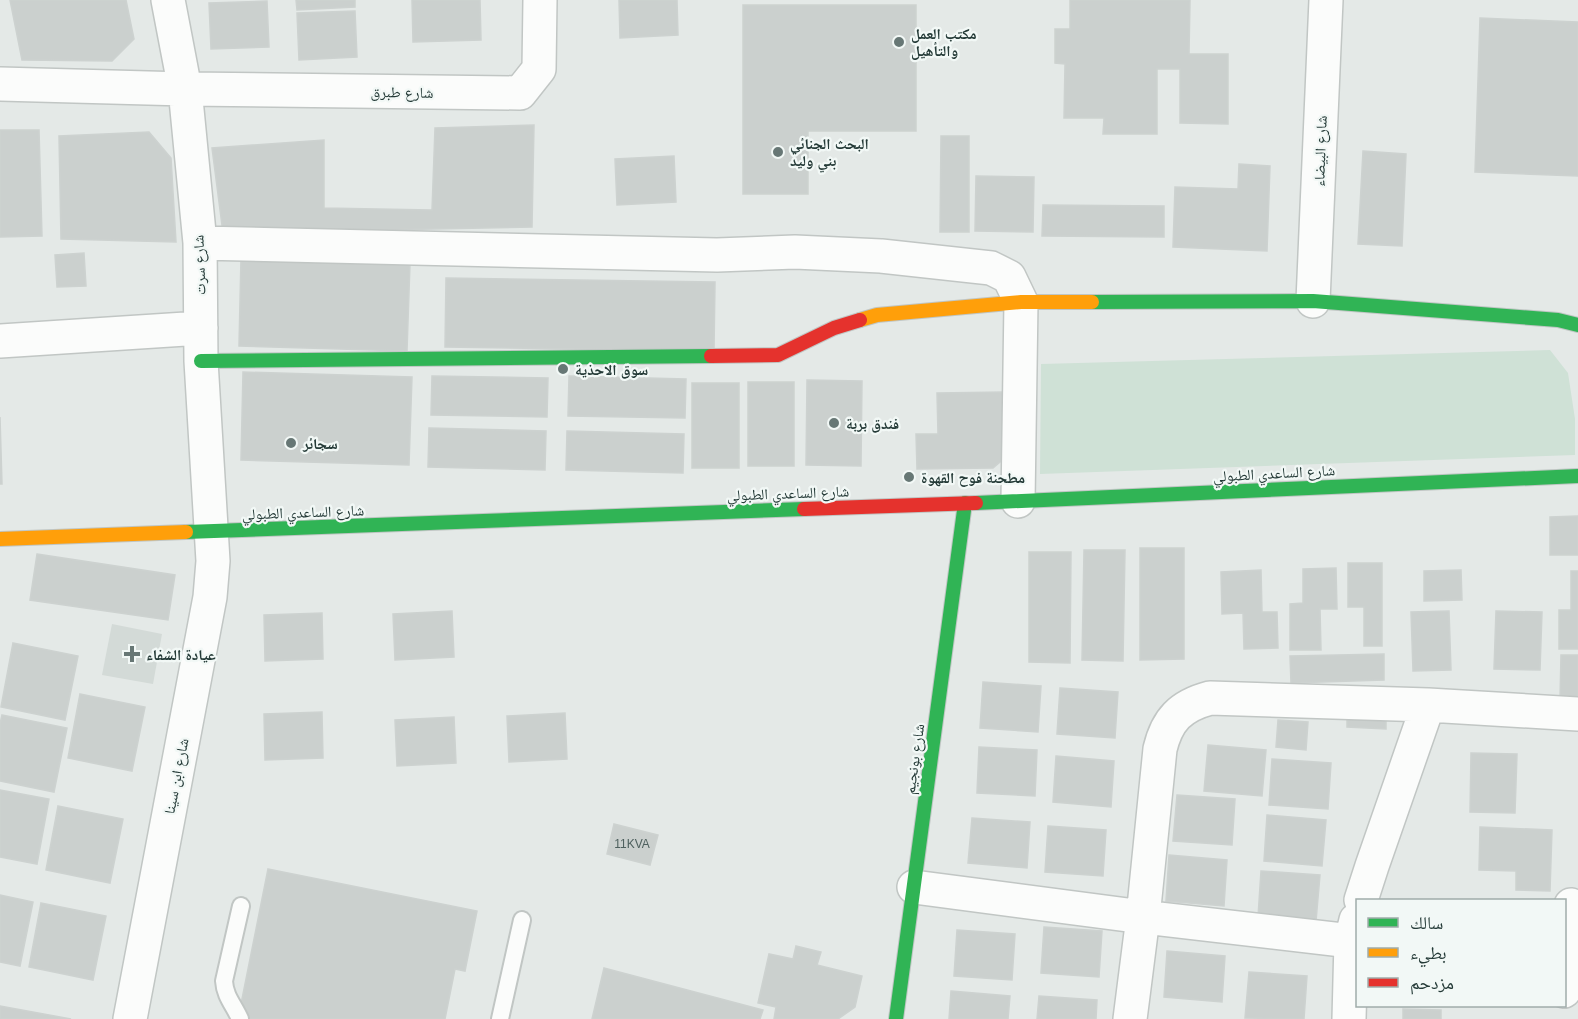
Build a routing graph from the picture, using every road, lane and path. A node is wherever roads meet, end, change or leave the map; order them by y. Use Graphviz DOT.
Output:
graph roads {
  1 [pos="168,0"];
  2 [pos="540,0"];
  3 [pos="1326,0"];
  4 [pos="0,84"];
  5 [pos="184,89"];
  6 [pos="200,243"];
  7 [pos="1313,301"];
  8 [pos="1021,302"];
  9 [pos="1578,325"];
  10 [pos="201,328"];
  11 [pos="0,341"];
  12 [pos="201,361"];
  13 [pos="1578,476"];
  14 [pos="1018,501"];
  15 [pos="965,503"];
  16 [pos="212,532"];
  17 [pos="0,539"];
  18 [pos="1428,705"];
  19 [pos="1578,714"];
  20 [pos="914,887"];
  21 [pos="1361,899"];
  22 [pos="1571,905"];
  23 [pos="241,906"];
  24 [pos="1143,917"];
  25 [pos="522,920"];
  26 [pos="1354,927"];
  27 [pos="1566,966"];
  28 [pos="130,1019"];
  29 [pos="240,1019"];
  30 [pos="500,1019"];
  31 [pos="896,1019"];
  32 [pos="1130,1019"];
  33 [pos="1349,1019"];
  1 -- 5 [label="street, شارع سرت"];
  2 -- 5 [label="street, شارع طبرق"];
  3 -- 7 [label="street, شارع البيضاء"];
  4 -- 5 [label="street"];
  5 -- 6 [label="street, شارع سرت"];
  6 -- 8 [label="street"];
  6 -- 10 [label="street, شارع سرت"];
  7 -- 8 [label="main road"];
  7 -- 9 [label="main road"];
  8 -- 12 [label="main road"];
  8 -- 14 [label="street"];
  10 -- 11 [label="street"];
  10 -- 12 [label="street, شارع سرت"];
  12 -- 16 [label="street, شارع سرت"];
  13 -- 14 [label="main road, شارع الساعدي الطبولي"];
  14 -- 15 [label="main road, شارع الساعدي الطبولي"];
  15 -- 16 [label="main road, شارع الساعدي الطبولي"];
  15 -- 20 [label="main road, شارع بونجيم"];
  16 -- 17 [label="main road, شارع الساعدي الطبولي"];
  16 -- 28 [label="street, شارع ابن سينا"];
  18 -- 19 [label="street"];
  18 -- 21 [label="street"];
  18 -- 24 [label="street"];
  20 -- 24 [label="street"];
  20 -- 31 [label="main road, شارع بونجيم"];
  22 -- 27 [label="street"];
  23 -- 29 [label="lane"];
  24 -- 26 [label="street"];
  24 -- 32 [label="street"];
  25 -- 30 [label="lane"];
  26 -- 33 [label="street"];
}
